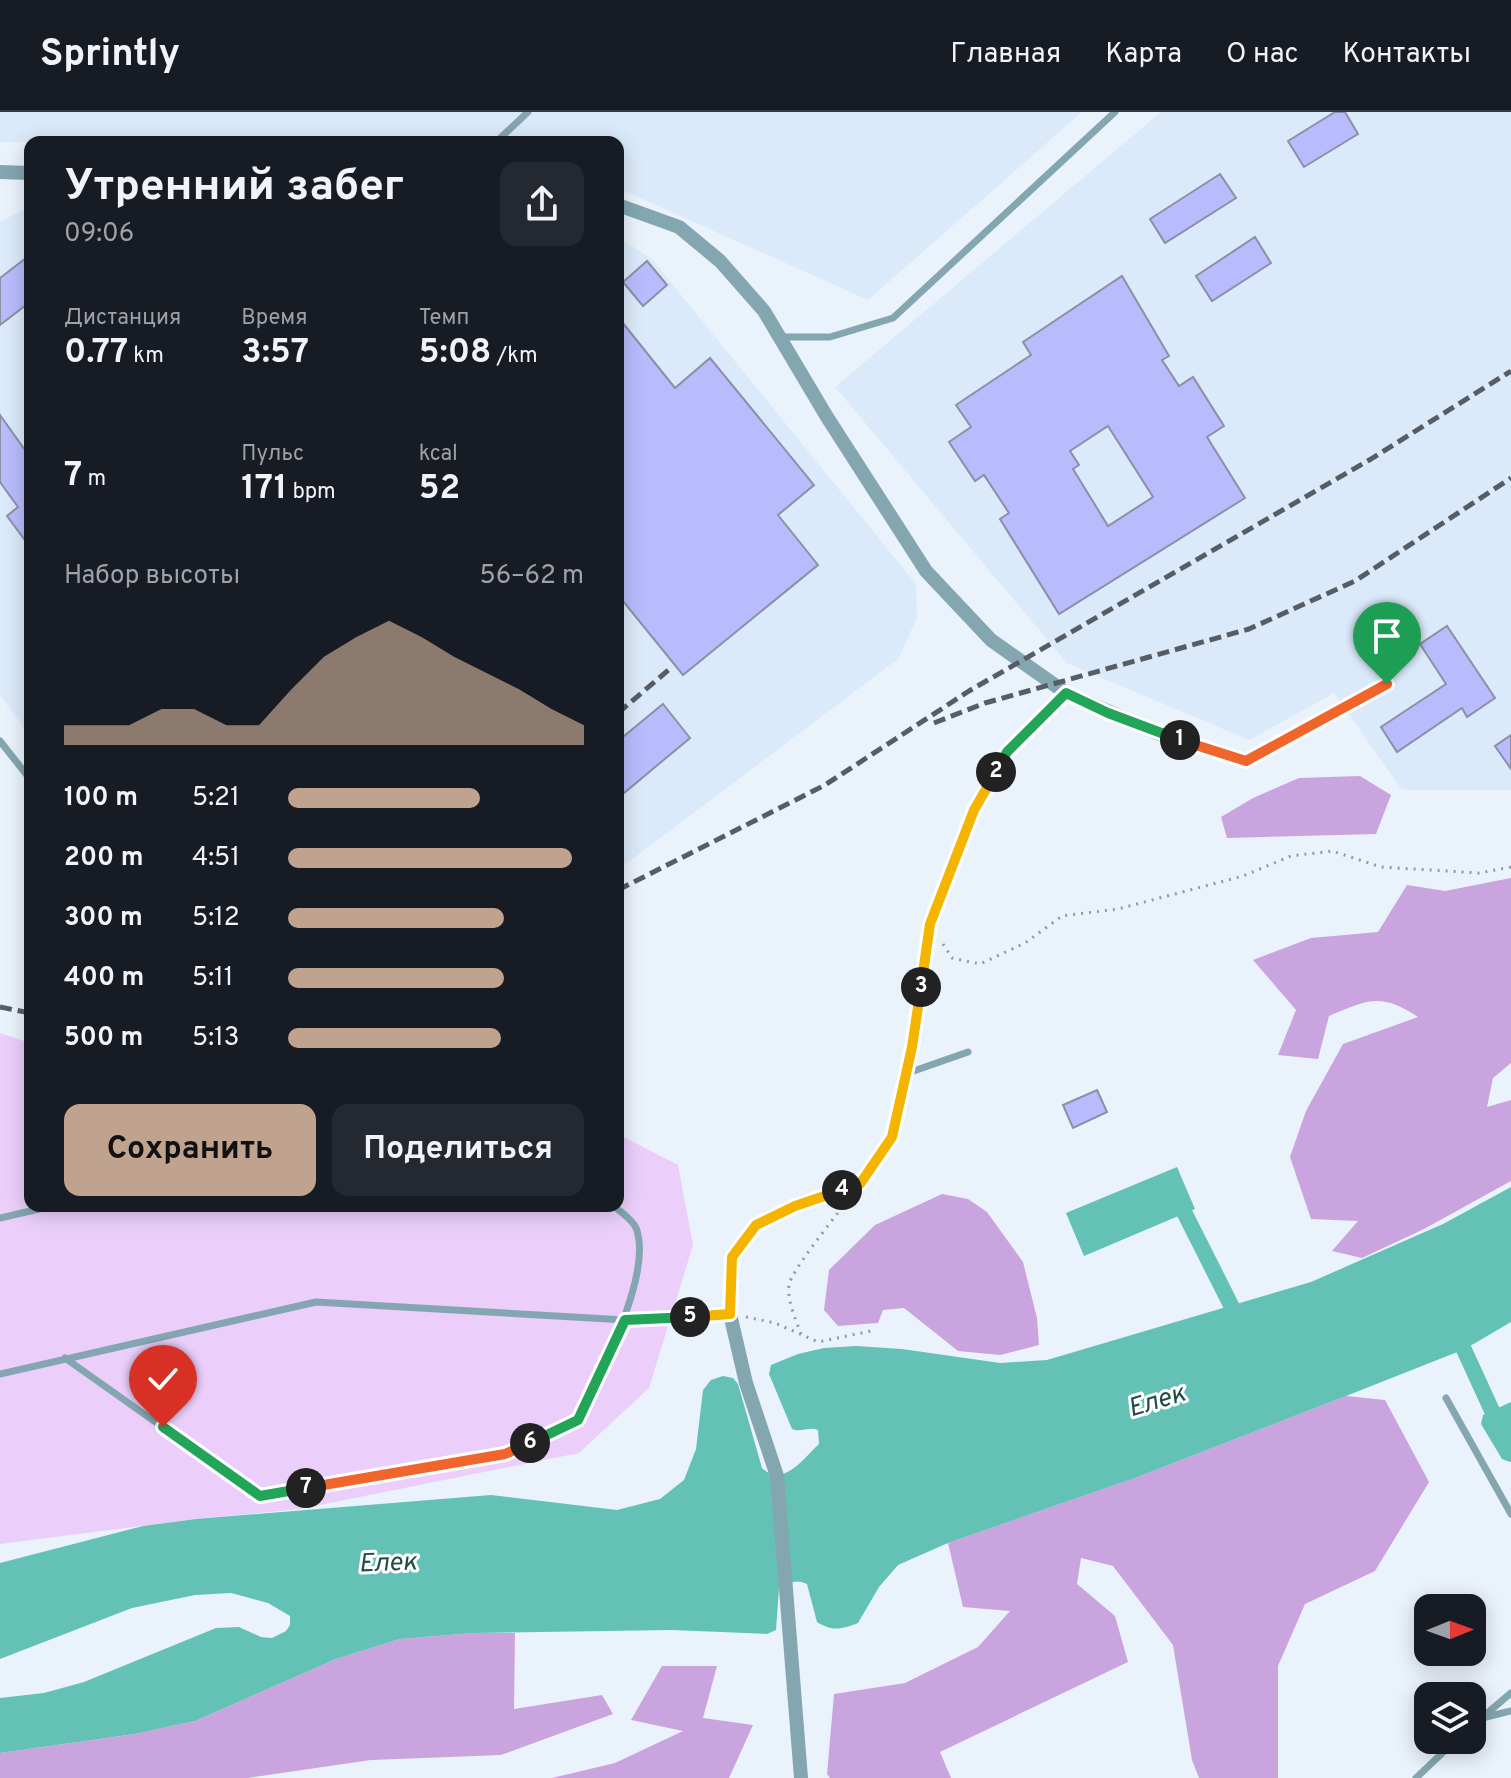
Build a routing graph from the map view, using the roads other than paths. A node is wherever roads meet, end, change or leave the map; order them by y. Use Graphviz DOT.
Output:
graph roads {
  1 [pos="528,112"];
  2 [pos="1115,112"];
  3 [pos="502,136"];
  4 [pos="0,172"];
  5 [pos="24,173"];
  6 [pos="624,207"];
  7 [pos="780,337"];
  8 [pos="1387,684"];
  9 [pos="1066,693"];
  10 [pos="0,741"];
  11 [pos="24,771"];
  12 [pos="968,1052"];
  13 [pos="906,1074"];
  14 [pos="26,1212"];
  15 [pos="620,1212"];
  16 [pos="0,1218"];
  17 [pos="730,1314"];
  18 [pos="625,1320"];
  19 [pos="65,1358"];
  20 [pos="0,1374"];
  21 [pos="1446,1398"];
  22 [pos="1511,1514"];
  23 [pos="1511,1693"];
  24 [pos="1511,1711"];
  25 [pos="1486,1714"];
  26 [pos="1486,1717"];
  27 [pos="1441,1754"];
  28 [pos="801,1778"];
  29 [pos="1416,1778"];
  1 -- 3 [label="lane"];
  2 -- 7 [label="lane"];
  4 -- 5 [label="street"];
  6 -- 7 [label="street"];
  7 -- 9 [label="street"];
  8 -- 9 [label="street"];
  9 -- 13 [label="street"];
  10 -- 11 [label="lane"];
  12 -- 13 [label="lane"];
  13 -- 17 [label="street"];
  14 -- 16 [label="lane"];
  15 -- 18 [label="lane"];
  17 -- 18 [label="lane"];
  17 -- 28 [label="street"];
  18 -- 19 [label="lane"];
  18 -- 19 [label="lane"];
  19 -- 20 [label="lane"];
  21 -- 22 [label="lane"];
  23 -- 25 [label="lane"];
  24 -- 26 [label="lane"];
  27 -- 29 [label="lane"];
}
